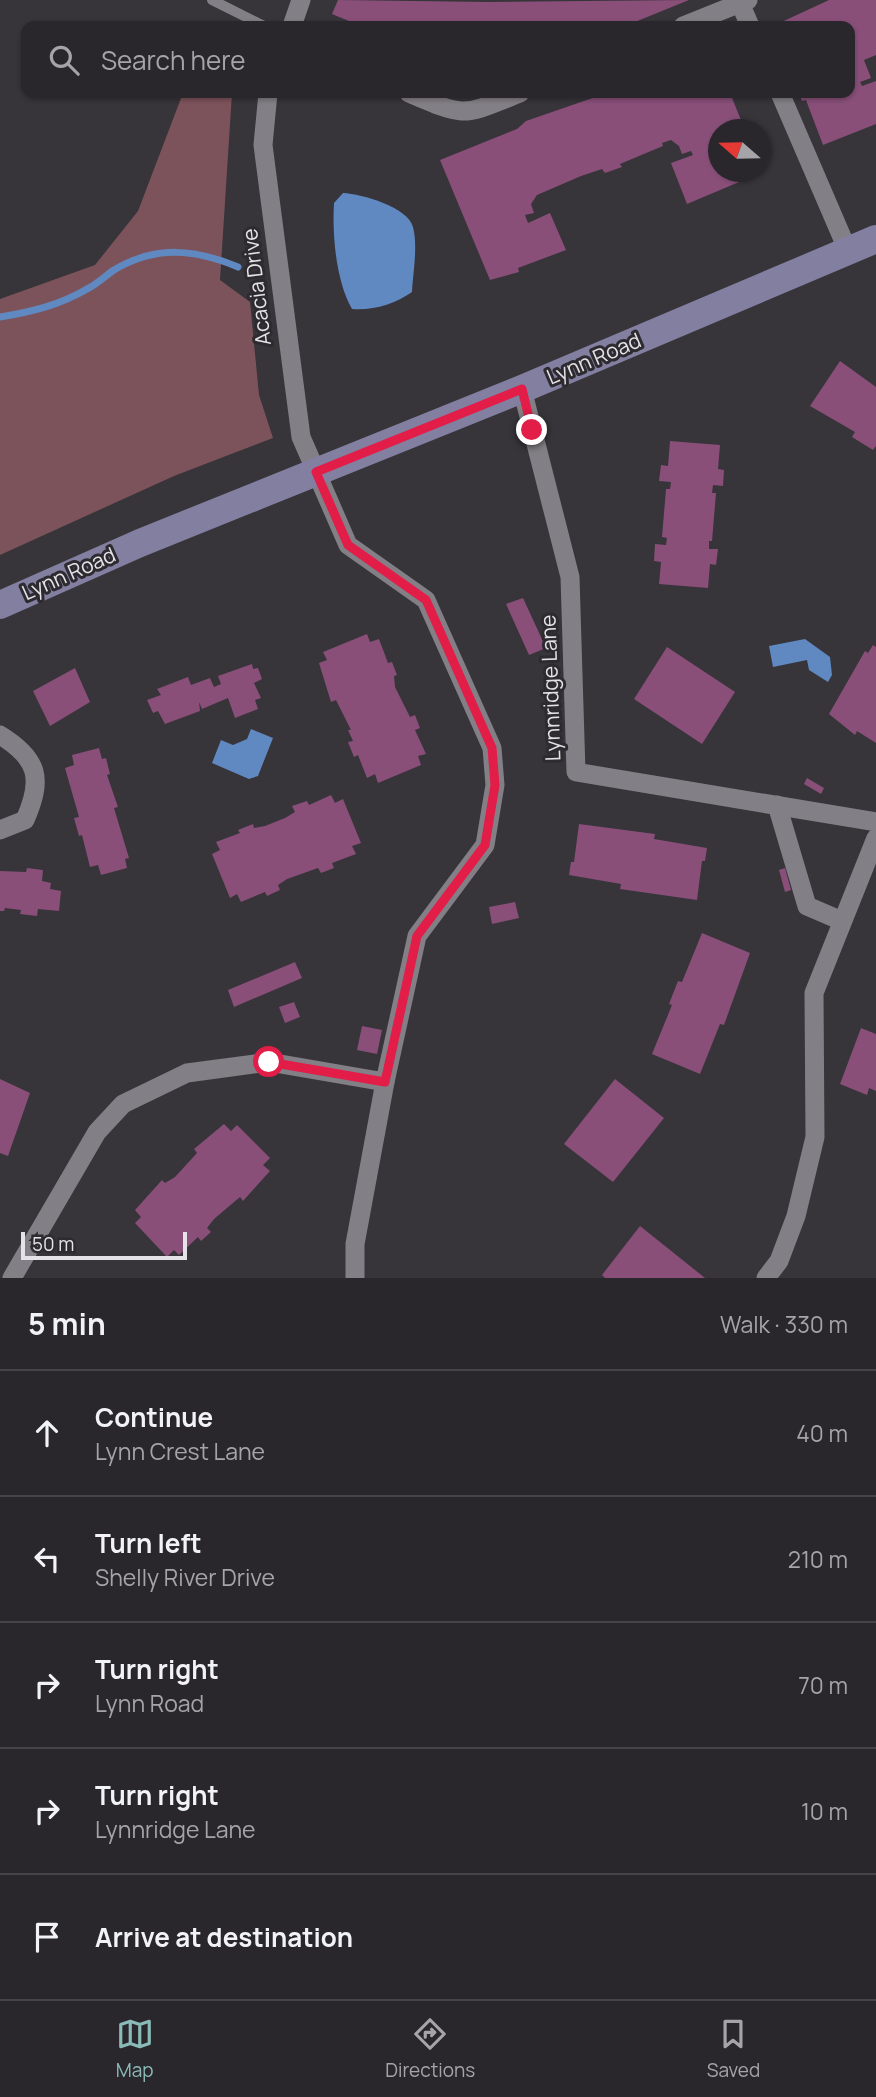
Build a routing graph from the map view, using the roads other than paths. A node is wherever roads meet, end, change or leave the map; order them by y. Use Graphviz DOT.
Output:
graph roads {
  1 [pos="212,0"];
  2 [pos="301,0"];
  3 [pos="744,2"];
  4 [pos="233,5"];
  5 [pos="257,21"];
  6 [pos="294,21"];
  7 [pos="696,21"];
  8 [pos="749,21"];
  9 [pos="268,98"];
  10 [pos="421,98"];
  11 [pos="507,98"];
  12 [pos="782,98"];
  13 [pos="876,239"];
  14 [pos="848,251"];
  15 [pos="522,389"];
  16 [pos="316,472"];
  17 [pos="0,605"];
  18 [pos="0,735"];
  19 [pos="777,805"];
  20 [pos="876,822"];
  21 [pos="0,830"];
  22 [pos="876,838"];
  23 [pos="842,921"];
  24 [pos="385,1082"];
  25 [pos="12,1278"];
  26 [pos="355,1278"];
  27 [pos="766,1278"];
  1 -- 4 [label="lane"];
  2 -- 6 [label="street"];
  3 -- 7 [label="street"];
  3 -- 8 [label="street"];
  4 -- 5 [label="lane"];
  9 -- 16 [label="street, Acacia Drive"];
  10 -- 11 [label="street"];
  12 -- 14 [label="street"];
  13 -- 14 [label="main road, Lynn Road"];
  14 -- 15 [label="main road, Lynn Road"];
  15 -- 16 [label="main road, Lynn Road"];
  15 -- 19 [label="street, Lynnridge Lane"];
  16 -- 17 [label="main road, Lynn Road"];
  16 -- 24 [label="street, Acacia Drive"];
  18 -- 21 [label="street"];
  19 -- 20 [label="street, Lynnridge Lane"];
  19 -- 23 [label="street"];
  22 -- 23 [label="street"];
  23 -- 27 [label="street"];
  24 -- 25 [label="street"];
  24 -- 26 [label="street, Acacia Drive"];
}
